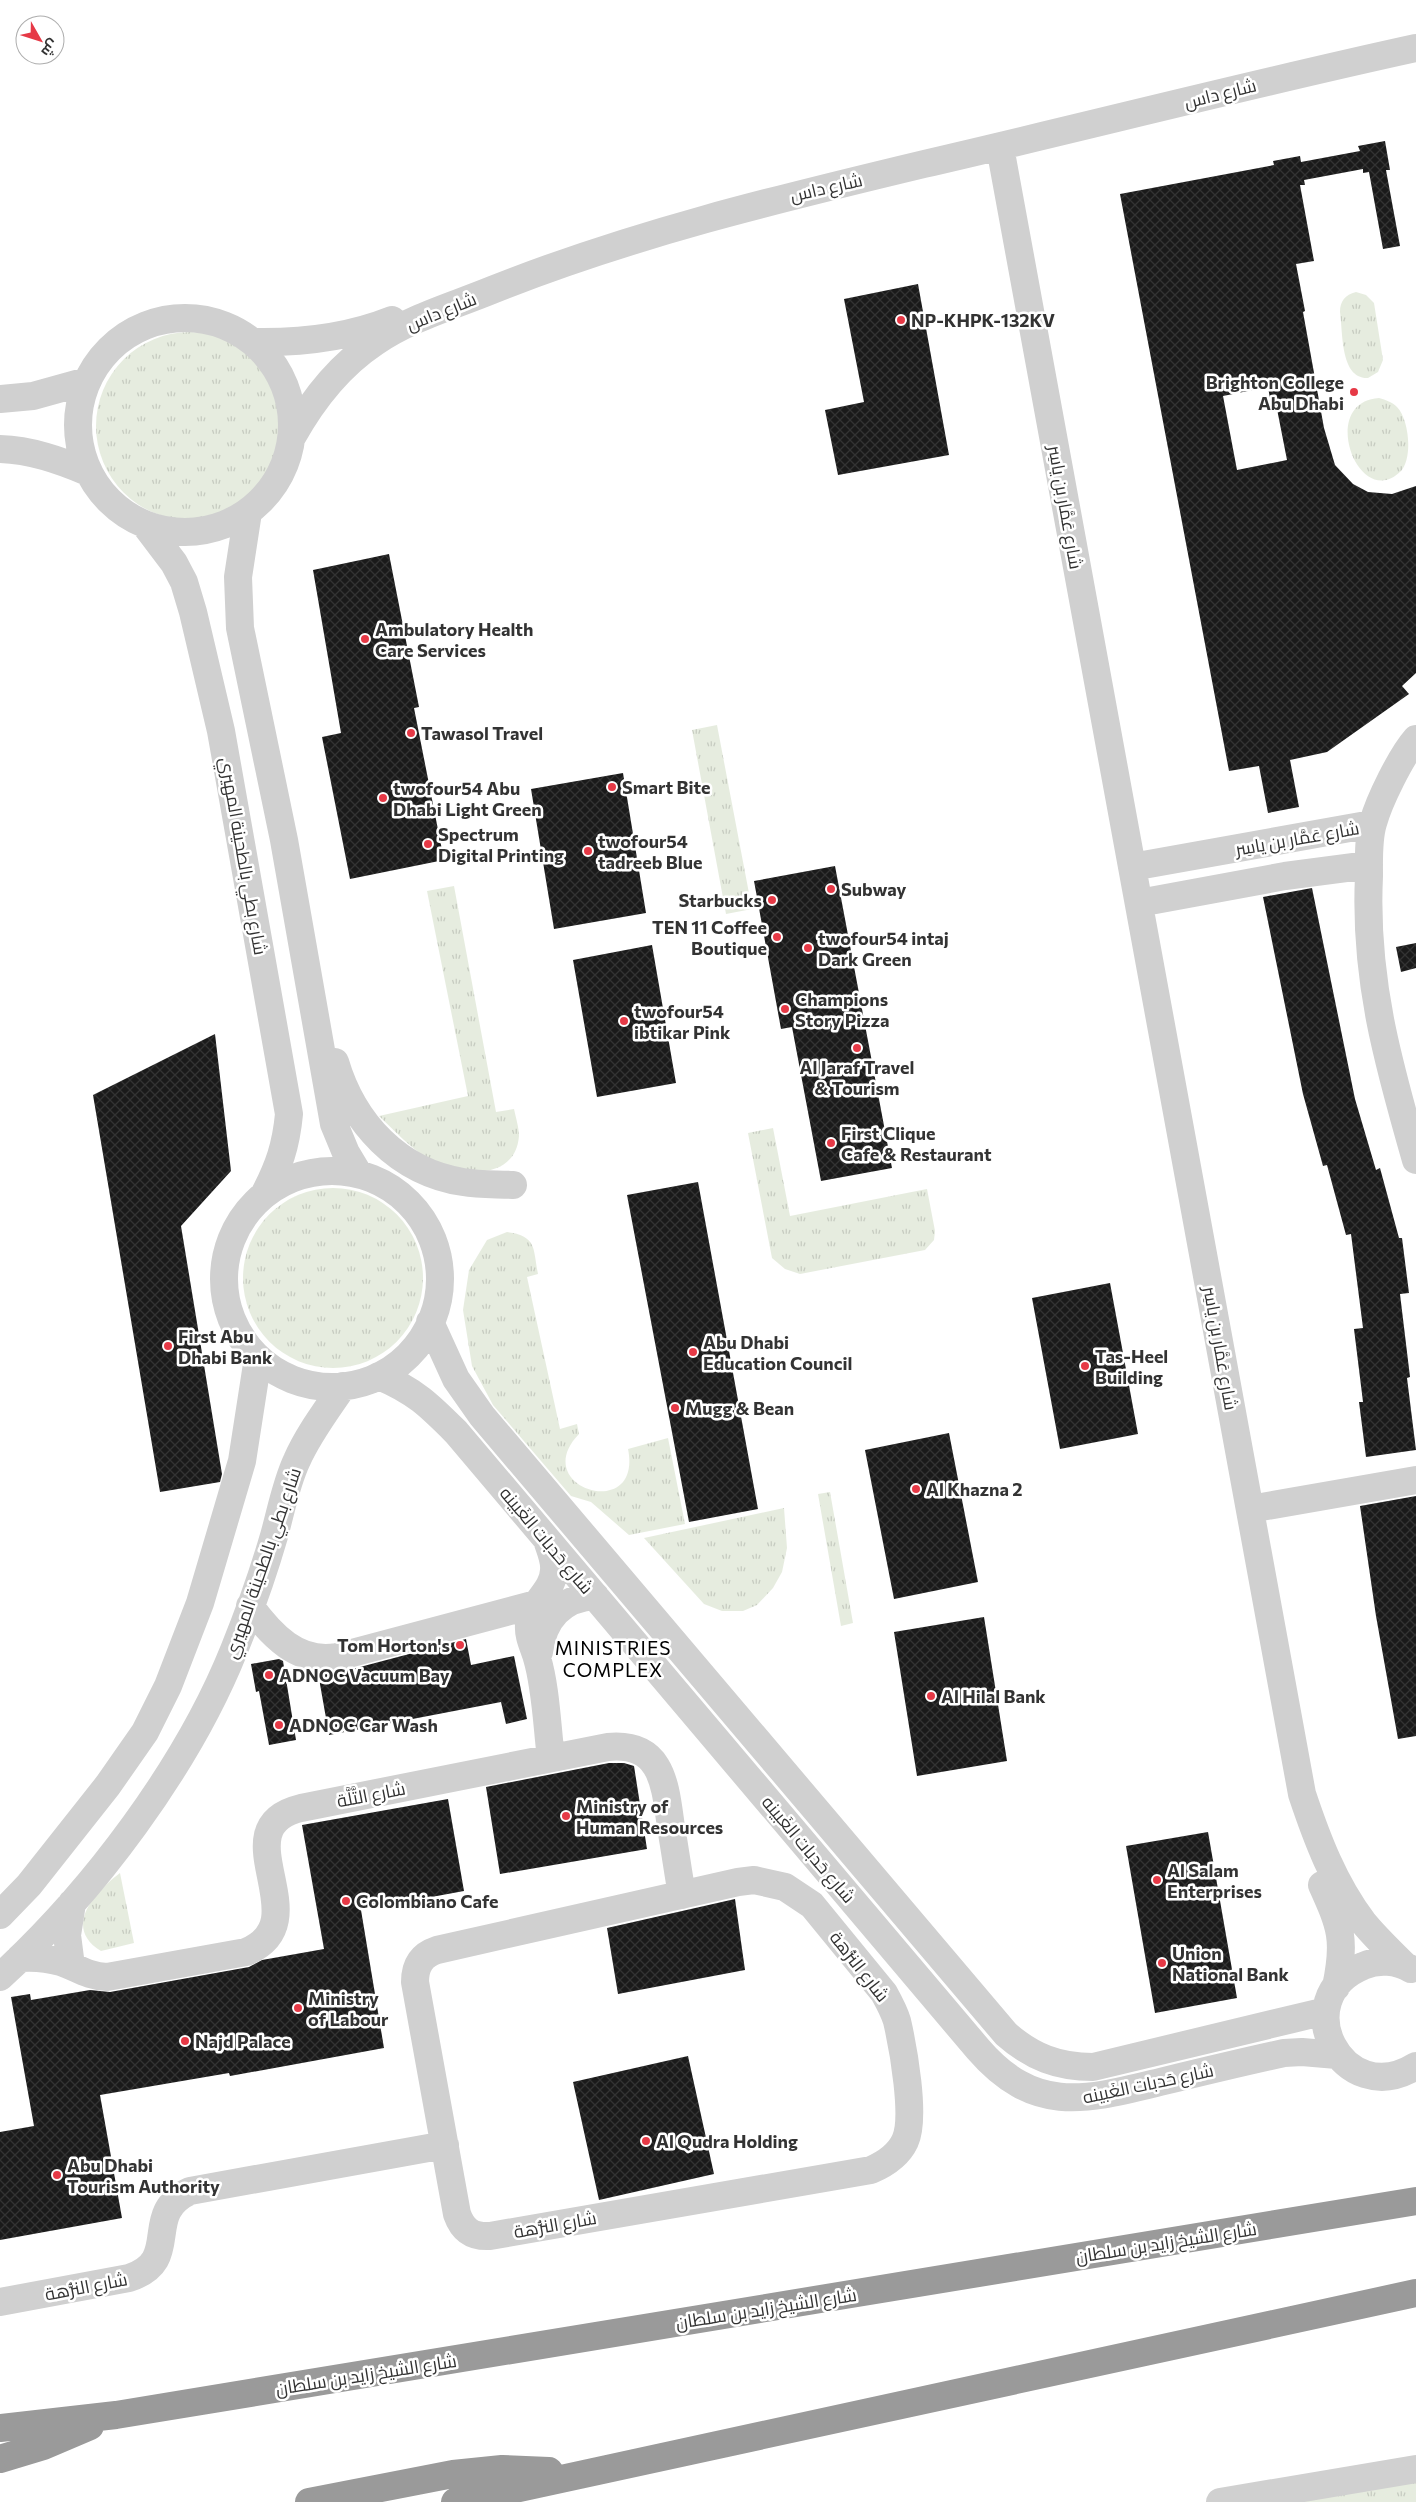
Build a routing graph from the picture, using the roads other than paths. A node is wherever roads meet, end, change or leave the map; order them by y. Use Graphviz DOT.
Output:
graph roads {
  1 [pos="1416,31"];
  2 [pos="1416,48"];
  3 [pos="1000,147"];
  4 [pos="253,342"];
  5 [pos="87,381"];
  6 [pos="0,399"];
  7 [pos="292,437"];
  8 [pos="0,449"];
  9 [pos="88,472"];
  10 [pos="248,512"];
  11 [pos="146,526"];
  12 [pos="1416,739"];
  13 [pos="1372,824"];
  14 [pos="1281,842"];
  15 [pos="1369,866"];
  16 [pos="1132,867"];
  17 [pos="1285,876"];
  18 [pos="1139,903"];
  19 [pos="310,991"];
  20 [pos="1393,1080"];
  21 [pos="1416,1112"];
  22 [pos="1416,1160"];
  23 [pos="358,1173"];
  24 [pos="513,1185"];
  25 [pos="264,1194"];
  26 [pos="430,1322"];
  27 [pos="258,1358"];
  28 [pos="379,1376"];
  29 [pos="343,1386"];
  30 [pos="1416,1480"];
  31 [pos="1250,1509"];
  32 [pos="547,1540"];
  33 [pos="595,1596"];
  34 [pos="536,1604"];
  35 [pos="250,1606"];
  36 [pos="538,1659"];
  37 [pos="551,1758"];
  38 [pos="1302,1794"];
  39 [pos="682,1895"];
  40 [pos="72,1903"];
  41 [pos="0,1915"];
  42 [pos="20,1958"];
  43 [pos="71,1966"];
  44 [pos="1411,1969"];
  45 [pos="0,1977"];
  46 [pos="1331,1999"];
  47 [pos="1338,2055"];
  48 [pos="1416,2066"];
  49 [pos="444,2145"];
  50 [pos="1416,2201"];
  51 [pos="1416,2293"];
  52 [pos="0,2302"];
  53 [pos="116,2415"];
  54 [pos="0,2428"];
  55 [pos="0,2459"];
  56 [pos="1416,2469"];
  57 [pos="585,2472"];
  58 [pos="309,2502"];
  59 [pos="455,2502"];
  60 [pos="1220,2502"];
  1 -- 4 [label="street, شارع داس"];
  2 -- 3 [label="street, شارع داس"];
  3 -- 7 [label="street, شارع داس"];
  3 -- 16 [label="street, شارع عَمَّار بن ياسِر"];
  4 -- 5 [label="street"];
  4 -- 7 [label="street"];
  5 -- 6 [label="street"];
  5 -- 9 [label="street"];
  7 -- 10 [label="street"];
  8 -- 9 [label="street"];
  9 -- 11 [label="street"];
  10 -- 11 [label="street"];
  10 -- 19 [label="street"];
  11 -- 25 [label="street, شارع بطي بالطحينة المهيري"];
  12 -- 13 [label="street"];
  13 -- 14 [label="street, شارع عَمَّار بن ياسِر"];
  13 -- 15 [label="street"];
  14 -- 16 [label="street, شارع عَمَّار بن ياسِر"];
  14 -- 17 [label="street"];
  15 -- 17 [label="street, شارع عَمَّار بن ياسِر"];
  15 -- 20 [label="street"];
  16 -- 18 [label="street, شارع عَمَّار بن ياسِر"];
  17 -- 18 [label="street, شارع عَمَّار بن ياسِر"];
  18 -- 31 [label="street, شارع عَمَّار بن ياسِر"];
  19 -- 23 [label="street"];
  19 -- 24 [label="street"];
  20 -- 21 [label="street"];
  20 -- 22 [label="street"];
  23 -- 25 [label="street"];
  23 -- 26 [label="street"];
  25 -- 27 [label="street"];
  26 -- 28 [label="street"];
  26 -- 46 [label="street, شارع حَدبات الغَبينه"];
  27 -- 29 [label="street"];
  27 -- 41 [label="street"];
  28 -- 29 [label="street"];
  28 -- 32 [label="street, شارع حَدبات الغَبينه"];
  29 -- 35 [label="street, شارع بطي بالطحينة المهيري"];
  30 -- 31 [label="street"];
  31 -- 38 [label="street, شارع عَمَّار بن ياسِر"];
  32 -- 33 [label="street, شارع حَدبات الغَبينه"];
  32 -- 34 [label="street"];
  33 -- 36 [label="street"];
  33 -- 47 [label="street, شارع حَدبات الغَبينه"];
  34 -- 35 [label="street"];
  34 -- 36 [label="street"];
  35 -- 40 [label="street, شارع بطي بالطحينة المهيري"];
  36 -- 37 [label="street"];
  37 -- 39 [label="street, شارع التَّلَّة"];
  37 -- 43 [label="street, شارع التَّلَّة"];
  38 -- 44 [label="street, شارع عَمَّار بن ياسِر"];
  38 -- 46 [label="street, شارع عَمَّار بن ياسِر"];
  39 -- 49 [label="street, شارع النُّزهة"];
  39 -- 49 [label="street, شارع النُّزهة"];
  40 -- 42 [label="street, شارع بطي بالطحينة المهيري"];
  40 -- 43 [label="street"];
  42 -- 43 [label="street, شارع التَّلَّة"];
  42 -- 45 [label="street, شارع بطي بالطحينة المهيري"];
  44 -- 46 [label="street"];
  46 -- 47 [label="street, شارع عَمَّار بن ياسِر"];
  47 -- 48 [label="street"];
  49 -- 52 [label="street, شارع النُّزهة"];
  50 -- 53 [label="highway, شارع الشيخ زايد بن سلطان"];
  51 -- 57 [label="highway"];
  53 -- 54 [label="highway, شارع الشيخ زايد بن سلطان"];
  53 -- 55 [label="highway, شارع الشيخ زايد بن سلطان"];
  56 -- 60 [label="street"];
  57 -- 58 [label="highway"];
  57 -- 59 [label="highway"];
}
